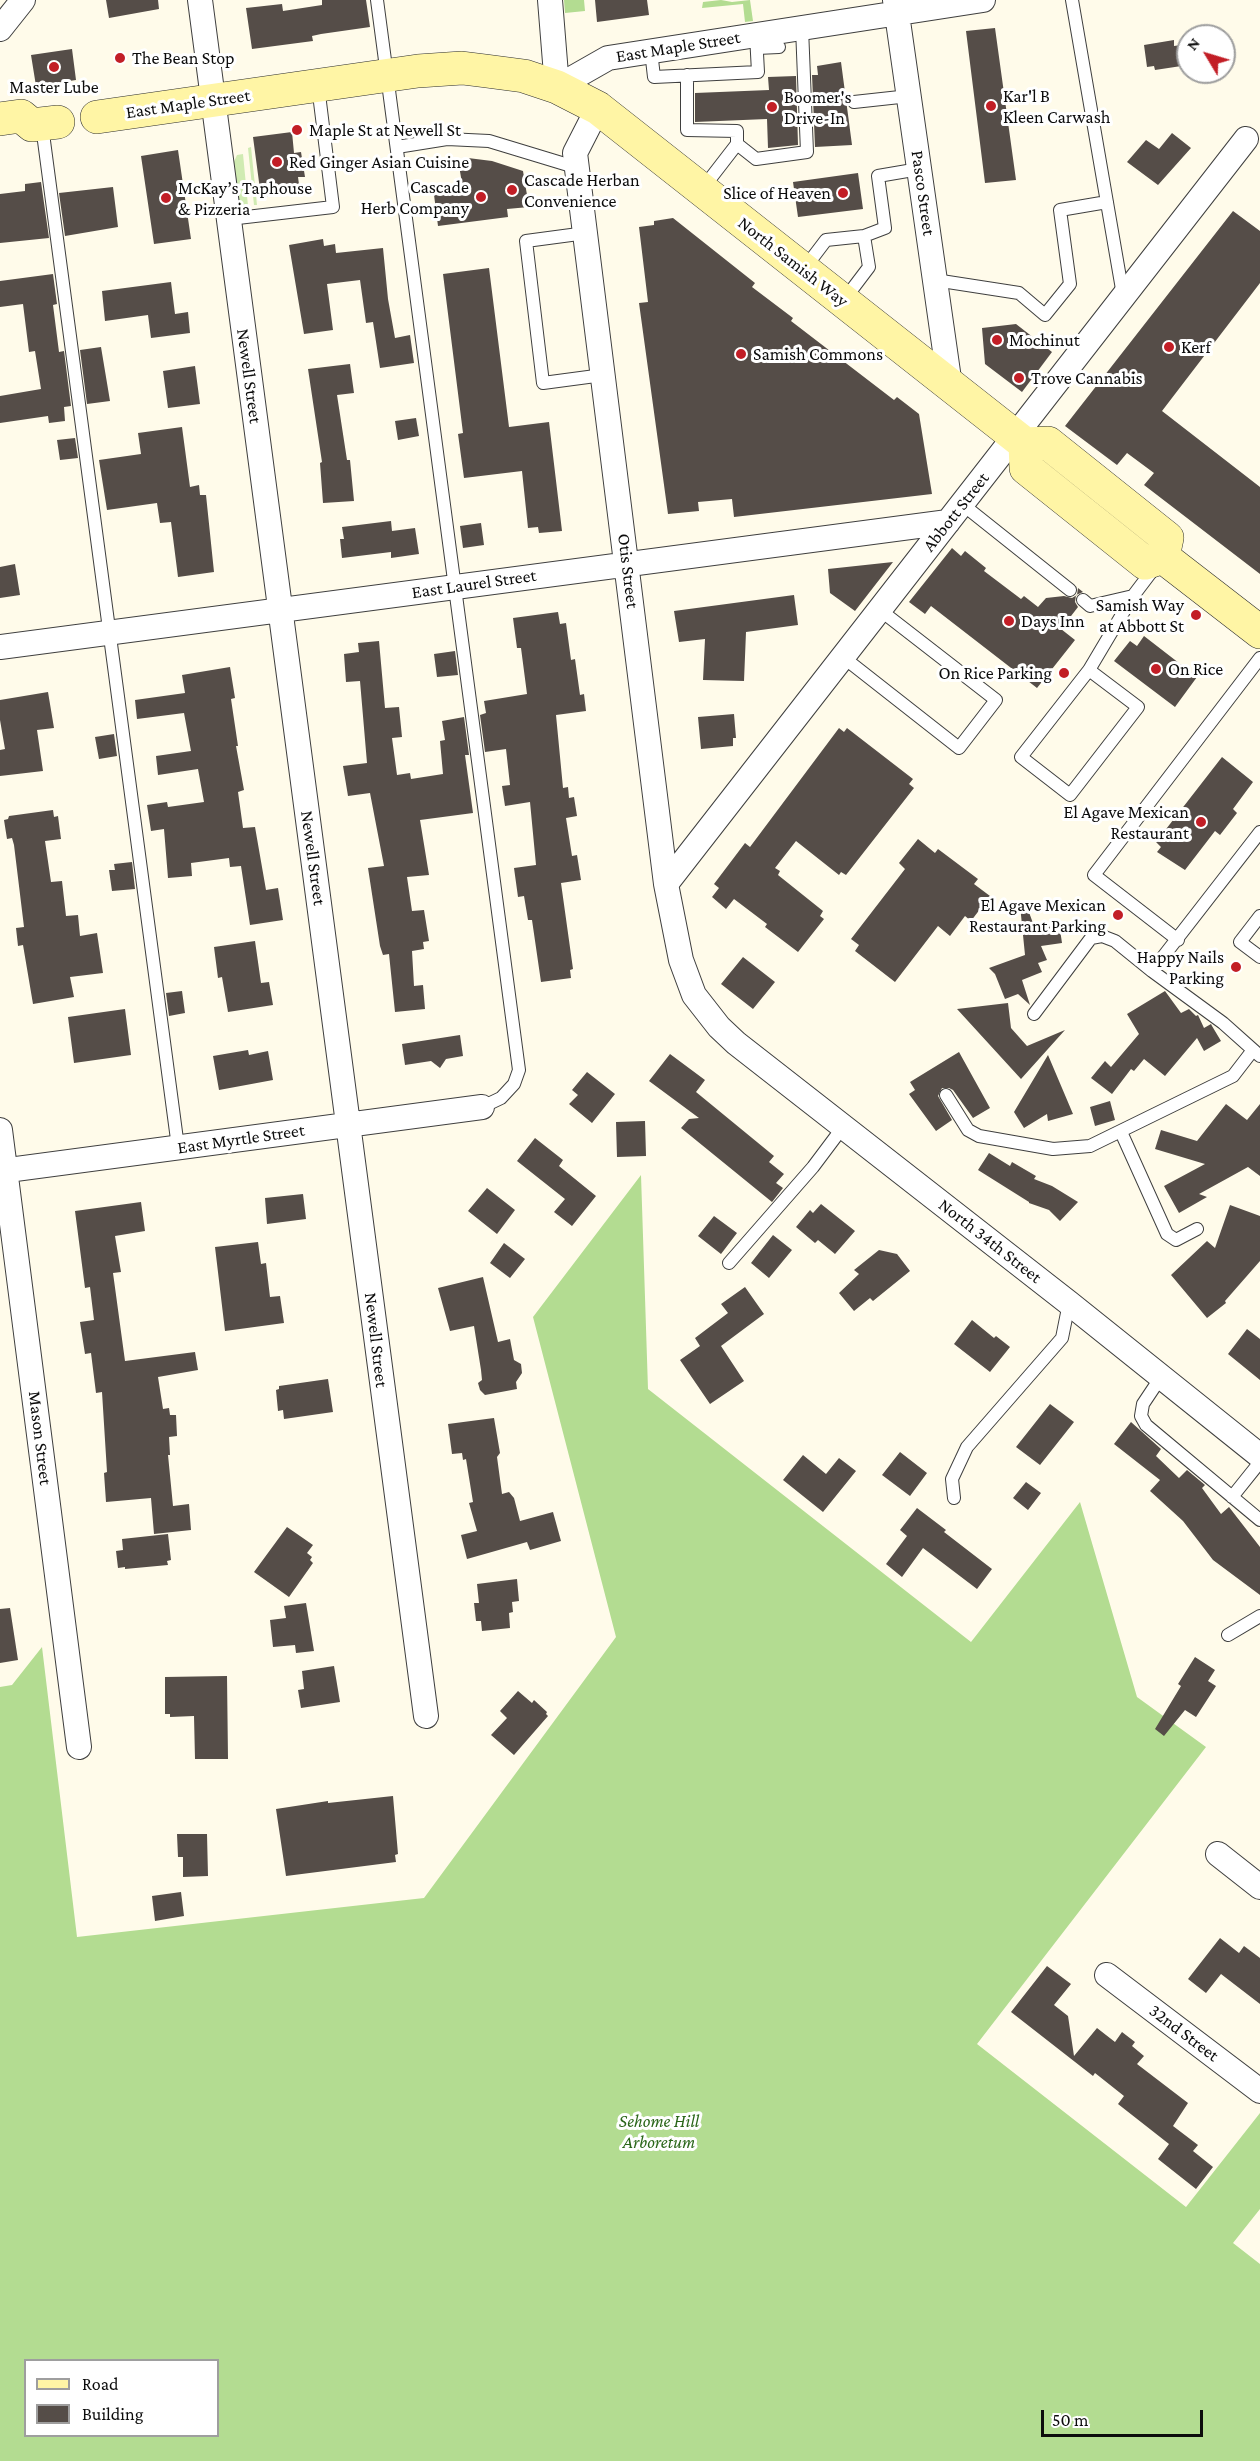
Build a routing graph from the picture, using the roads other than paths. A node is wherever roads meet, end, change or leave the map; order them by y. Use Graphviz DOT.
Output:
graph roads {
  1 [pos="23,0"];
  2 [pos="200,0"];
  3 [pos="377,0"];
  4 [pos="550,0"];
  5 [pos="982,0"];
  6 [pos="1072,0"];
  7 [pos="896,6"];
  8 [pos="802,28"];
  9 [pos="0,29"];
  10 [pos="756,41"];
  11 [pos="778,47"];
  12 [pos="651,51"];
  13 [pos="387,75"];
  14 [pos="687,75"];
  15 [pos="318,85"];
  16 [pos="557,87"];
  17 [pos="909,96"];
  18 [pos="213,101"];
  19 [pos="854,102"];
  20 [pos="598,108"];
  21 [pos="0,119"];
  22 [pos="44,123"];
  23 [pos="1246,139"];
  24 [pos="0,140"];
  25 [pos="737,144"];
  26 [pos="397,147"];
  27 [pos="578,168"];
  28 [pos="919,170"];
  29 [pos="702,190"];
  30 [pos="1107,202"];
  31 [pos="229,219"];
  32 [pos="586,233"];
  33 [pos="864,236"];
  34 [pos="803,270"];
  35 [pos="935,280"];
  36 [pos="1124,296"];
  37 [pos="843,301"];
  38 [pos="603,375"];
  39 [pos="951,386"];
  40 [pos="1020,440"];
  41 [pos="955,513"];
  42 [pos="1162,557"];
  43 [pos="627,564"];
  44 [pos="455,586"];
  45 [pos="1070,590"];
  46 [pos="1133,596"];
  47 [pos="1083,600"];
  48 [pos="280,609"];
  49 [pos="879,610"];
  50 [pos="109,632"];
  51 [pos="1260,632"];
  52 [pos="0,647"];
  53 [pos="843,657"];
  54 [pos="1260,658"];
  55 [pos="1089,670"];
  56 [pos="1260,832"];
  57 [pos="666,884"];
  58 [pos="1260,916"];
  59 [pos="1178,940"];
  60 [pos="1260,957"];
  61 [pos="1152,971"];
  62 [pos="1034,1014"];
  63 [pos="719,1027"];
  64 [pos="1256,1053"];
  65 [pos="946,1095"];
  66 [pos="482,1107"];
  67 [pos="348,1125"];
  68 [pos="843,1127"];
  69 [pos="0,1130"];
  70 [pos="1121,1132"];
  71 [pos="178,1148"];
  72 [pos="3,1171"];
  73 [pos="1197,1229"];
  74 [pos="729,1263"];
  75 [pos="1069,1303"];
  76 [pos="1161,1377"];
  77 [pos="1260,1456"];
  78 [pos="1260,1462"];
  79 [pos="954,1497"];
  80 [pos="1232,1497"];
  81 [pos="1260,1520"];
  82 [pos="1260,1616"];
  83 [pos="1228,1635"];
  84 [pos="426,1716"];
  85 [pos="79,1747"];
  86 [pos="1218,1854"];
  87 [pos="1260,1887"];
  88 [pos="1107,1975"];
  89 [pos="1260,2091"];
  1 -- 9 [label="street"];
  2 -- 18 [label="street, Newell Street"];
  3 -- 13 [label="lane"];
  4 -- 16 [label="street"];
  5 -- 7 [label="street, East Maple Street"];
  6 -- 30 [label="lane"];
  7 -- 8 [label="street, East Maple Street"];
  7 -- 17 [label="street, Pasco Street"];
  8 -- 10 [label="street, East Maple Street"];
  8 -- 25 [label="lane"];
  10 -- 11 [label="lane"];
  10 -- 12 [label="street, East Maple Street"];
  10 -- 14 [label="lane"];
  12 -- 14 [label="lane"];
  12 -- 16 [label="street, East Maple Street"];
  13 -- 15 [label="main road, East Maple Street"];
  13 -- 16 [label="main road, East Maple Street"];
  13 -- 26 [label="lane"];
  14 -- 25 [label="lane"];
  15 -- 18 [label="main road, East Maple Street"];
  15 -- 31 [label="lane"];
  16 -- 20 [label="main road, North Samish Way"];
  17 -- 19 [label="lane"];
  17 -- 28 [label="street, Pasco Street"];
  18 -- 22 [label="main road, East Maple Street"];
  18 -- 31 [label="street, Newell Street"];
  20 -- 27 [label="street, Otis Street"];
  20 -- 29 [label="main road, North Samish Way"];
  21 -- 22 [label="main road"];
  22 -- 24 [label="main road, East Maple Street"];
  22 -- 50 [label="lane"];
  23 -- 36 [label="street, Abbott Street"];
  25 -- 29 [label="lane"];
  26 -- 27 [label="lane"];
  26 -- 44 [label="lane"];
  27 -- 32 [label="street, Otis Street"];
  28 -- 33 [label="lane"];
  28 -- 35 [label="street, Pasco Street"];
  29 -- 34 [label="main road, North Samish Way"];
  30 -- 35 [label="lane"];
  30 -- 36 [label="lane"];
  31 -- 48 [label="street, Newell Street"];
  32 -- 38 [label="street, Otis Street"];
  32 -- 38 [label="lane"];
  33 -- 34 [label="lane"];
  33 -- 37 [label="lane"];
  34 -- 37 [label="main road, North Samish Way"];
  35 -- 39 [label="street, Pasco Street"];
  36 -- 40 [label="street, Abbott Street"];
  37 -- 39 [label="main road, North Samish Way"];
  38 -- 43 [label="street, Otis Street"];
  39 -- 40 [label="main road, North Samish Way"];
  40 -- 41 [label="street, Abbott Street"];
  40 -- 42 [label="main road"];
  41 -- 43 [label="street, East Laurel Street"];
  41 -- 45 [label="lane"];
  41 -- 49 [label="street, Abbott Street"];
  42 -- 46 [label="lane"];
  42 -- 51 [label="main road"];
  43 -- 44 [label="street, East Laurel Street"];
  43 -- 57 [label="street, Otis Street"];
  44 -- 48 [label="street, East Laurel Street"];
  44 -- 66 [label="lane"];
  46 -- 47 [label="lane"];
  46 -- 55 [label="lane"];
  48 -- 50 [label="street, East Laurel Street"];
  48 -- 67 [label="street, Newell Street"];
  49 -- 53 [label="street, Abbott Street"];
  49 -- 53 [label="lane"];
  50 -- 52 [label="street, East Laurel Street"];
  50 -- 71 [label="lane"];
  53 -- 57 [label="street, Abbott Street"];
  54 -- 59 [label="lane"];
  55 -- 55 [label="lane"];
  56 -- 59 [label="lane"];
  57 -- 63 [label="street, Otis Street"];
  58 -- 60 [label="lane"];
  59 -- 61 [label="lane"];
  61 -- 62 [label="lane"];
  61 -- 64 [label="lane"];
  63 -- 68 [label="street, North 34th Street"];
  64 -- 70 [label="lane"];
  65 -- 70 [label="lane"];
  66 -- 67 [label="street, East Myrtle Street"];
  67 -- 71 [label="street, East Myrtle Street"];
  67 -- 84 [label="street, Newell Street"];
  68 -- 74 [label="lane"];
  68 -- 75 [label="street, North 34th Street"];
  69 -- 72 [label="street, Mason Street"];
  70 -- 73 [label="lane"];
  71 -- 72 [label="street, East Myrtle Street"];
  72 -- 85 [label="street, Mason Street"];
  75 -- 76 [label="street, North 34th Street"];
  75 -- 79 [label="lane"];
  76 -- 77 [label="street, North 34th Street"];
  76 -- 80 [label="lane"];
  78 -- 80 [label="lane"];
  80 -- 81 [label="lane"];
  82 -- 83 [label="lane"];
  86 -- 87 [label="street"];
  88 -- 89 [label="street, 32nd Street"];
}
